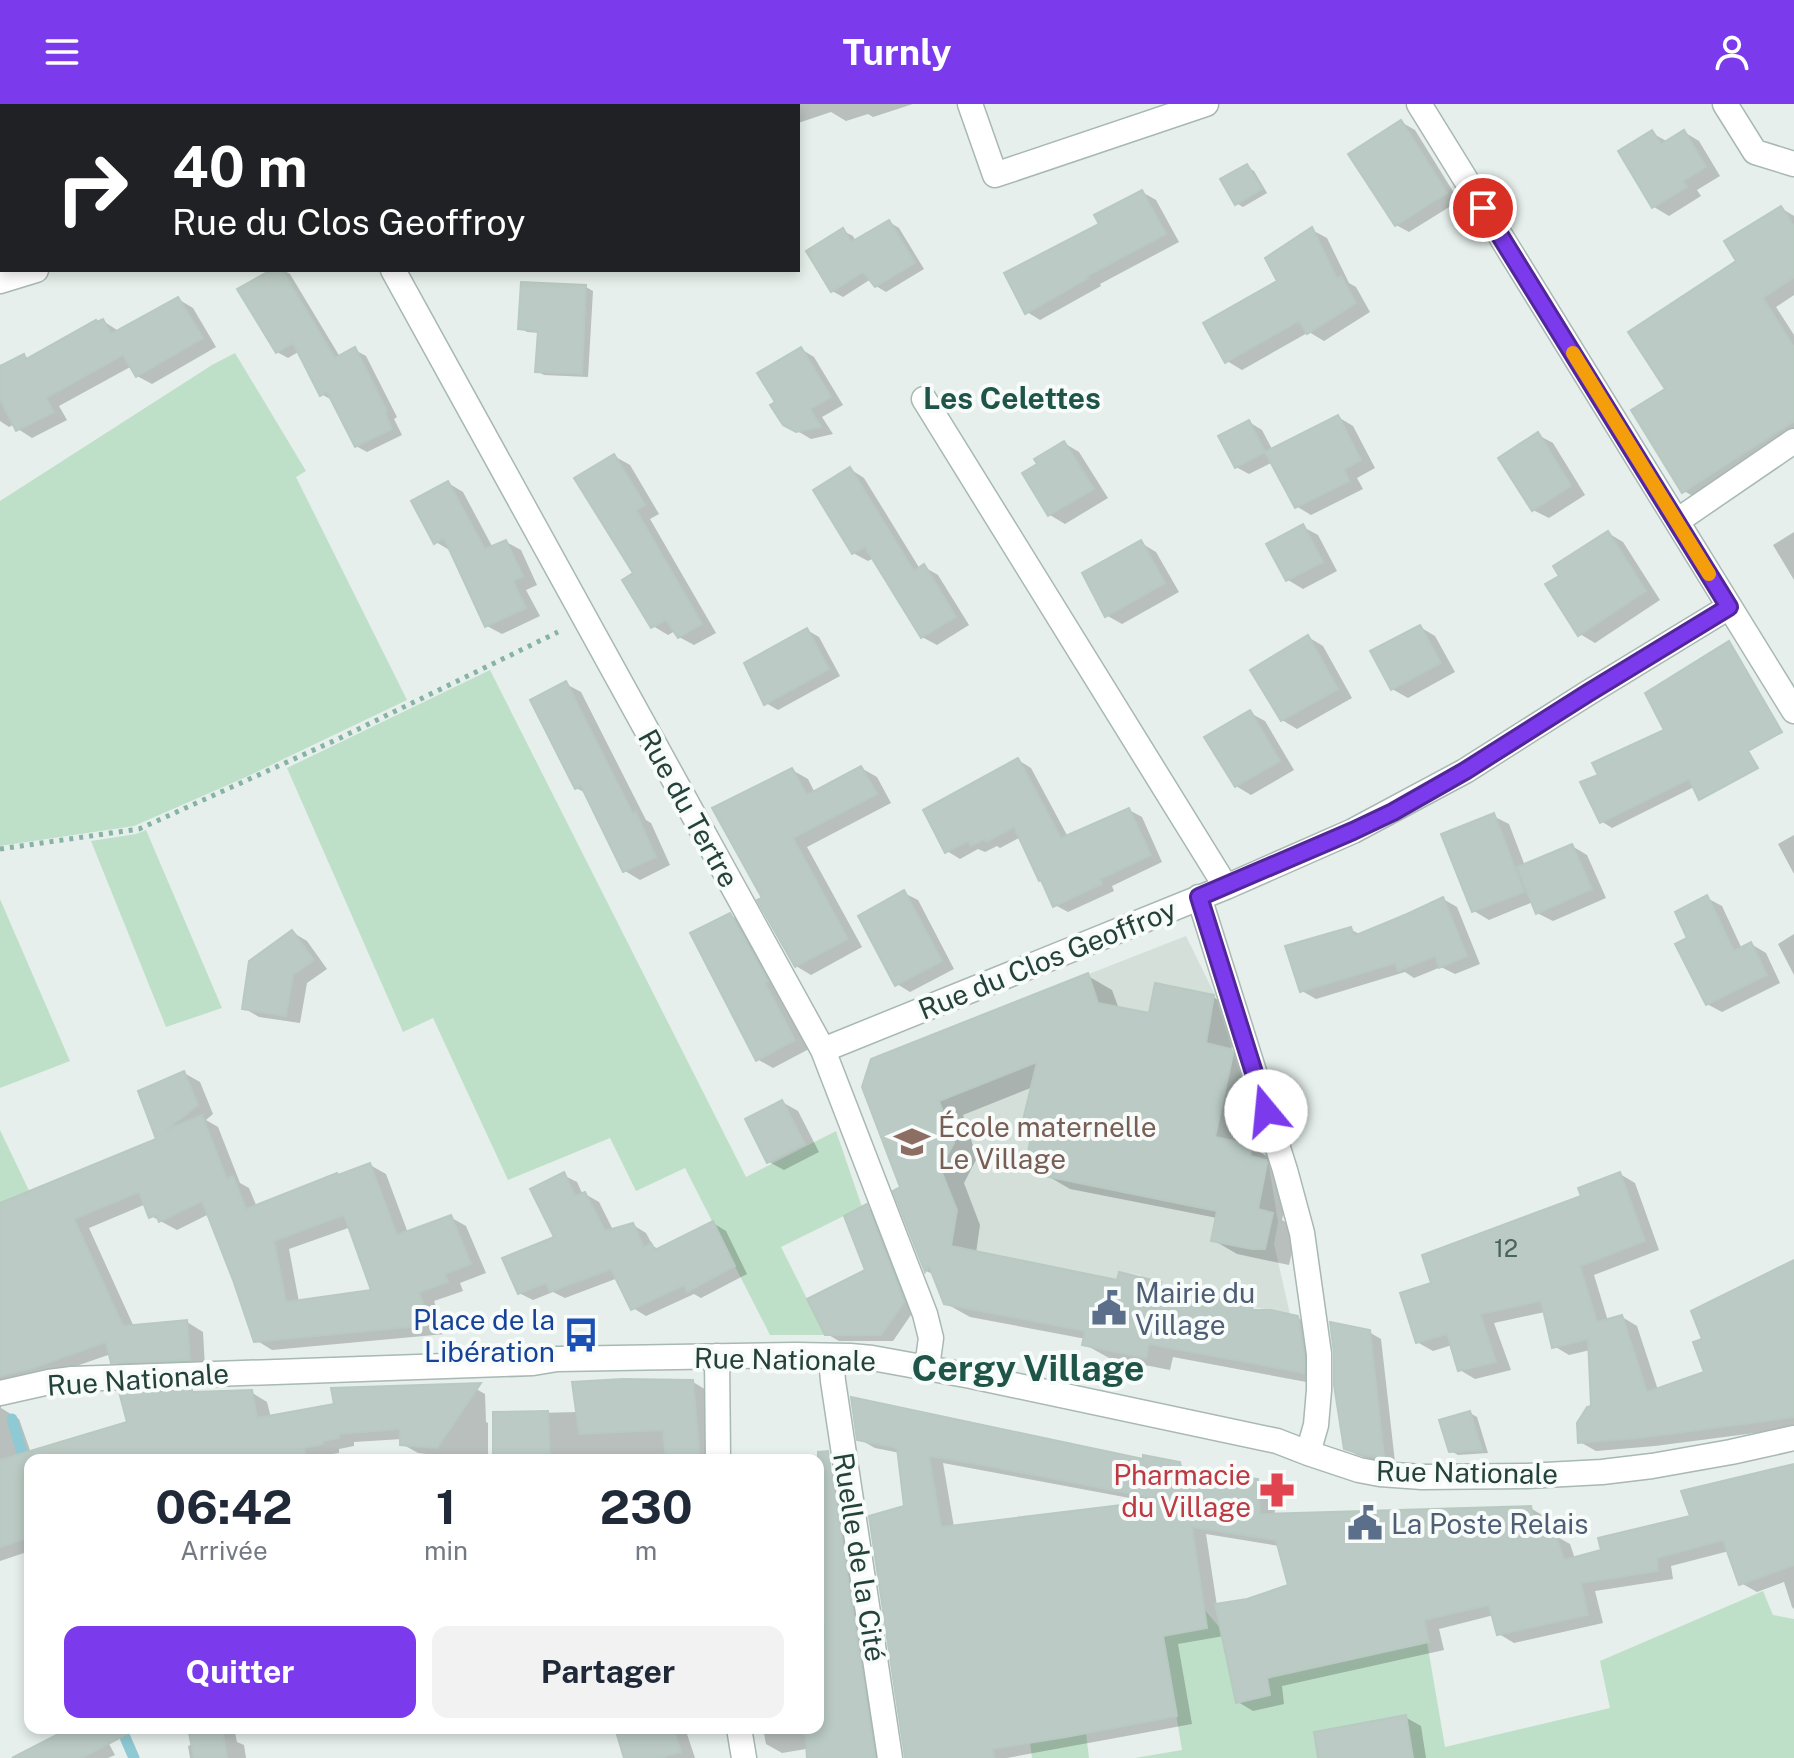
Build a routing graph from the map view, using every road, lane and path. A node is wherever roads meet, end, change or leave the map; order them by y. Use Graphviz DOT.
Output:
graph roads {
  1 [pos="970,104"];
  2 [pos="1206,104"];
  3 [pos="1419,104"];
  4 [pos="1725,104"];
  5 [pos="1174,108"];
  6 [pos="1794,164"];
  7 [pos="29,272"];
  8 [pos="394,272"];
  9 [pos="0,281"];
  10 [pos="924,399"];
  11 [pos="1794,441"];
  12 [pos="1677,521"];
  13 [pos="1729,607"];
  14 [pos="585,619"];
  15 [pos="1794,711"];
  16 [pos="0,849"];
  17 [pos="1226,887"];
  18 [pos="1199,897"];
  19 [pos="823,1050"];
  20 [pos="717,1356"];
  21 [pos="831,1356"];
  22 [pos="927,1367"];
  23 [pos="0,1393"];
  24 [pos="1794,1438"];
  25 [pos="1308,1453"];
  26 [pos="718,1454"];
  27 [pos="740,1734"];
  28 [pos="744,1758"];
  29 [pos="890,1758"];
  1 -- 5 [label="street"];
  2 -- 5 [label="street"];
  3 -- 12 [label="street"];
  4 -- 6 [label="street"];
  7 -- 9 [label="street"];
  8 -- 14 [label="street, Rue du Tertre"];
  10 -- 17 [label="street"];
  11 -- 12 [label="street"];
  12 -- 13 [label="street"];
  13 -- 15 [label="street"];
  13 -- 17 [label="street, Rue du Clos Geoffroy"];
  14 -- 16 [label="path"];
  14 -- 19 [label="street, Rue du Tertre"];
  17 -- 18 [label="street, Rue du Clos Geoffroy"];
  18 -- 19 [label="street, Rue du Clos Geoffroy"];
  18 -- 25 [label="street"];
  19 -- 22 [label="street, Rue du Tertre"];
  20 -- 21 [label="street, Rue Nationale"];
  20 -- 23 [label="street, Rue Nationale"];
  20 -- 26 [label="street"];
  21 -- 22 [label="street, Rue Nationale"];
  21 -- 29 [label="street, Ruelle de la Cité"];
  22 -- 25 [label="street, Rue Nationale"];
  24 -- 25 [label="street, Rue Nationale"];
  27 -- 28 [label="street"];
}
